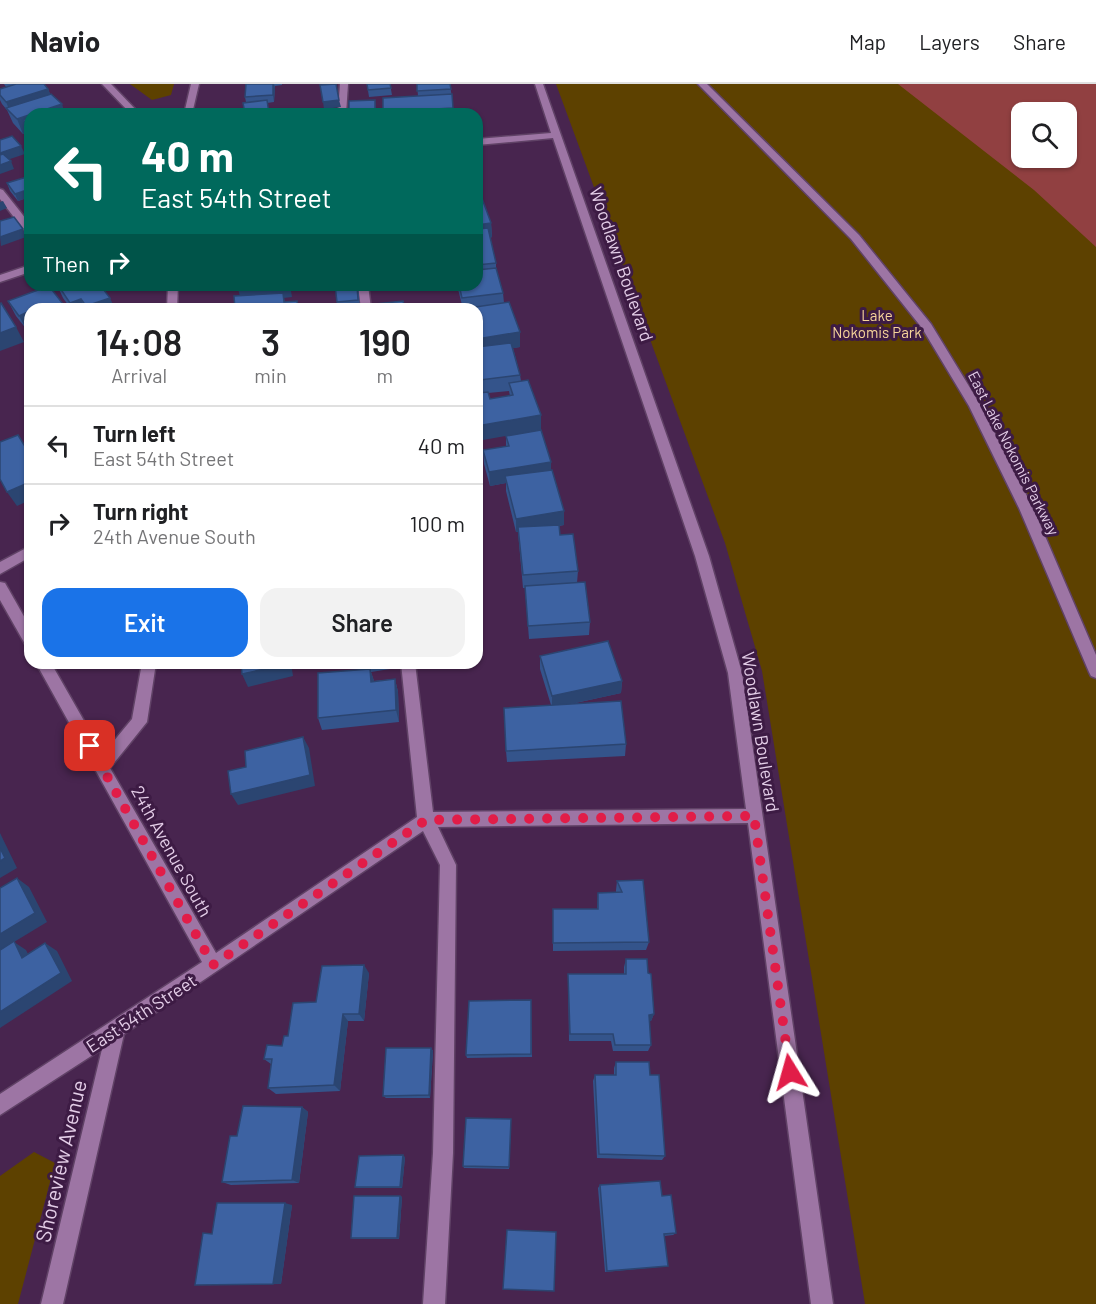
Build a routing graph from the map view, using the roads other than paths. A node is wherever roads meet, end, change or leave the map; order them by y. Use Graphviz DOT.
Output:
graph roads {
  1 [pos="106,84"];
  2 [pos="195,84"];
  3 [pos="344,84"];
  4 [pos="539,84"];
  5 [pos="702,84"];
  6 [pos="130,108"];
  7 [pos="189,108"];
  8 [pos="342,108"];
  9 [pos="556,135"];
  10 [pos="483,141"];
  11 [pos="0,192"];
  12 [pos="24,223"];
  13 [pos="24,270"];
  14 [pos="0,279"];
  15 [pos="24,555"];
  16 [pos="0,569"];
  17 [pos="0,587"];
  18 [pos="24,629"];
  19 [pos="46,669"];
  20 [pos="148,669"];
  21 [pos="409,669"];
  22 [pos="1096,672"];
  23 [pos="102,766"];
  24 [pos="754,816"];
  25 [pos="426,820"];
  26 [pos="213,965"];
  27 [pos="116,1030"];
  28 [pos="0,1105"];
  29 [pos="52,1304"];
  30 [pos="434,1304"];
  31 [pos="822,1304"];
  1 -- 6 [label="street"];
  2 -- 7 [label="street"];
  3 -- 8 [label="street"];
  4 -- 9 [label="street, Woodlawn Boulevard"];
  5 -- 22 [label="street, East Lake Nokomis Parkway"];
  9 -- 10 [label="street"];
  9 -- 24 [label="street, Woodlawn Boulevard"];
  11 -- 12 [label="street"];
  13 -- 14 [label="street"];
  15 -- 16 [label="street"];
  17 -- 18 [label="street"];
  19 -- 23 [label="street, 24th Avenue South"];
  20 -- 23 [label="street"];
  21 -- 25 [label="street"];
  23 -- 26 [label="street, 24th Avenue South"];
  24 -- 25 [label="street"];
  24 -- 31 [label="street, Woodlawn Boulevard"];
  25 -- 26 [label="street, East 54th Street"];
  25 -- 30 [label="street"];
  26 -- 27 [label="street, East 54th Street"];
  27 -- 28 [label="street, East 54th Street"];
  27 -- 29 [label="street, Shoreview Avenue"];
}
